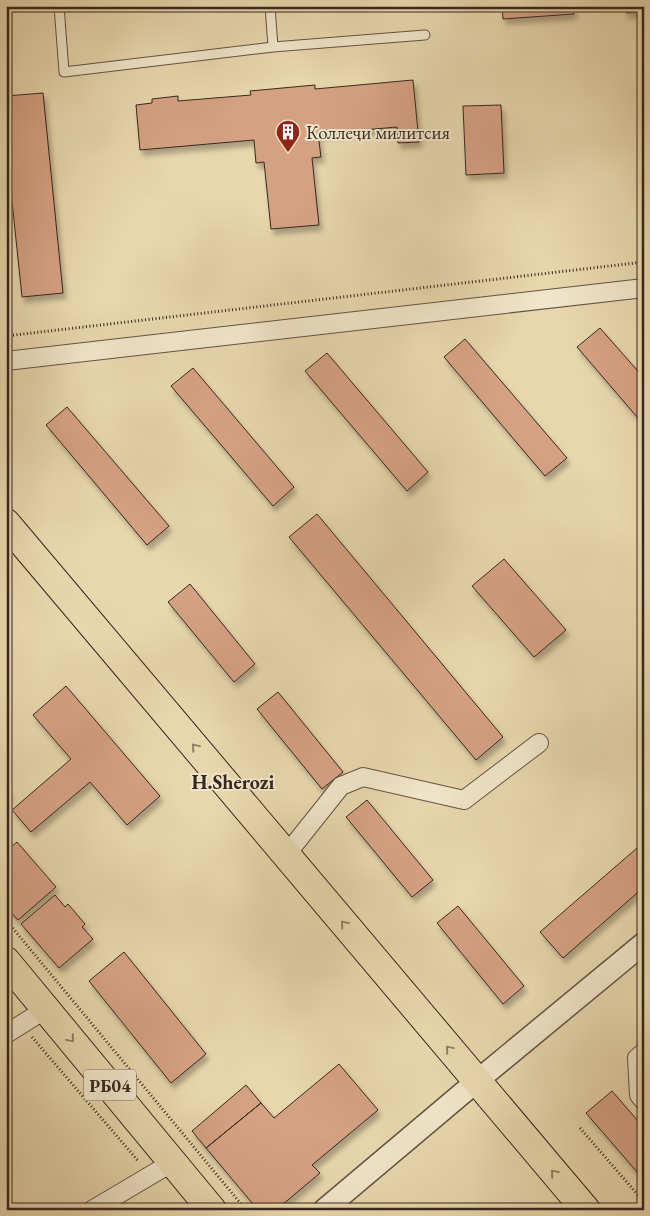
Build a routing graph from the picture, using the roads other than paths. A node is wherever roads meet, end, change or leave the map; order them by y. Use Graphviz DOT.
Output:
graph roads {
  1 [pos="59,6"];
  2 [pos="270,6"];
  3 [pos="425,35"];
  4 [pos="273,47"];
  5 [pos="644,288"];
  6 [pos="6,361"];
  7 [pos="6,523"];
  8 [pos="539,743"];
  9 [pos="286,856"];
  10 [pos="644,943"];
  11 [pos="6,961"];
  12 [pos="46,1009"];
  13 [pos="14,1029"];
  14 [pos="644,1052"];
  15 [pos="477,1081"];
  16 [pos="644,1101"];
  17 [pos="173,1162"];
  18 [pos="92,1210"];
  19 [pos="212,1210"];
  20 [pos="324,1210"];
  21 [pos="586,1210"];
  1 -- 4 [label="lane"];
  2 -- 4 [label="lane"];
  3 -- 4 [label="lane"];
  5 -- 6 [label="street"];
  9 -- 7 [label="main road, one-way"];
  8 -- 9 [label="street"];
  15 -- 9 [label="main road, one-way"];
  10 -- 15 [label="street"];
  11 -- 12 [label="main road, РБ04"];
  12 -- 13 [label="street"];
  12 -- 17 [label="main road, РБ04, one-way"];
  14 -- 16 [label="street"];
  15 -- 20 [label="street"];
  21 -- 15 [label="main road, one-way"];
  17 -- 18 [label="street"];
  17 -- 19 [label="main road, РБ04"];
}
